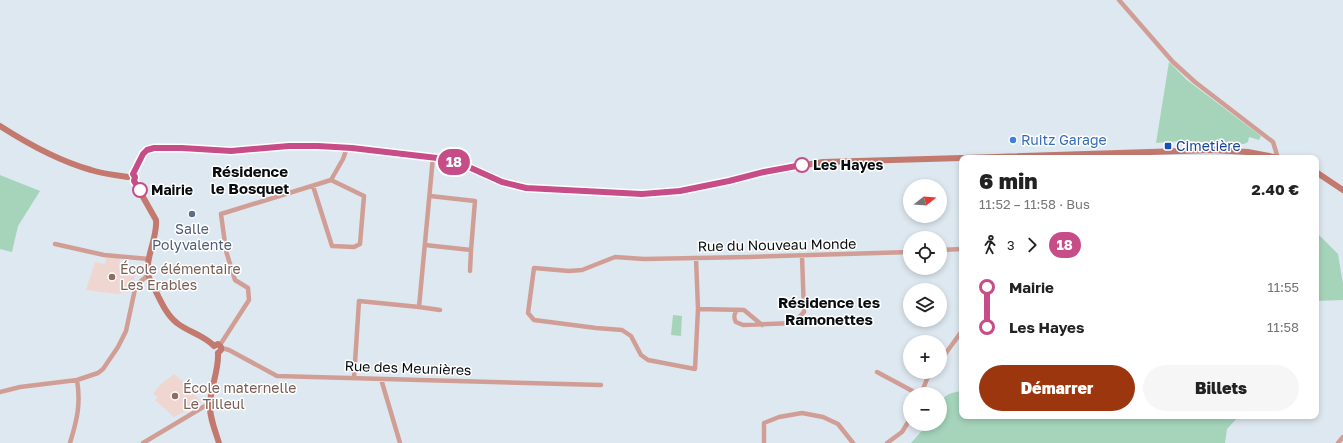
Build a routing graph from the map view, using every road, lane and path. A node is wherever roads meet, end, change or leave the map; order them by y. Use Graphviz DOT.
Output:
graph roads {
  1 [pos="1118,0"];
  2 [pos="0,126"];
  3 [pos="347,148"];
  4 [pos="1125,155"];
  5 [pos="1264,155"];
  6 [pos="1278,155"];
  7 [pos="433,157"];
  8 [pos="959,158"];
  9 [pos="1319,174"];
  10 [pos="131,177"];
  11 [pos="330,180"];
  12 [pos="313,186"];
  13 [pos="1343,190"];
  14 [pos="430,196"];
  15 [pos="55,244"];
  16 [pos="425,245"];
  17 [pos="959,249"];
  18 [pos="471,250"];
  19 [pos="947,250"];
  20 [pos="903,252"];
  21 [pos="802,256"];
  22 [pos="696,258"];
  23 [pos="149,259"];
  24 [pos="470,271"];
  25 [pos="148,275"];
  26 [pos="419,307"];
  27 [pos="698,309"];
  28 [pos="440,310"];
  29 [pos="737,310"];
  30 [pos="762,325"];
  31 [pos="959,335"];
  32 [pos="218,348"];
  33 [pos="947,351"];
  34 [pos="876,372"];
  35 [pos="354,378"];
  36 [pos="381,379"];
  37 [pos="77,380"];
  38 [pos="601,385"];
  39 [pos="905,387"];
  40 [pos="0,392"];
  41 [pos="210,404"];
  42 [pos="903,430"];
  43 [pos="1343,437"];
  44 [pos="70,443"];
  45 [pos="142,443"];
  46 [pos="219,443"];
  47 [pos="400,443"];
  48 [pos="764,443"];
  49 [pos="853,443"];
  50 [pos="887,443"];
  51 [pos="1338,443"];
  1 -- 6 [label="street"];
  2 -- 10 [label="street"];
  3 -- 7 [label="street"];
  3 -- 10 [label="street"];
  3 -- 11 [label="street"];
  4 -- 5 [label="street"];
  7 -- 8 [label="street"];
  7 -- 14 [label="street"];
  9 -- 13 [label="street"];
  10 -- 23 [label="street"];
  11 -- 12 [label="street"];
  11 -- 12 [label="street"];
  12 -- 32 [label="street"];
  14 -- 16 [label="street"];
  14 -- 18 [label="street"];
  15 -- 23 [label="street"];
  16 -- 18 [label="street"];
  16 -- 26 [label="street"];
  17 -- 19 [label="street"];
  18 -- 24 [label="street"];
  20 -- 21 [label="street, Rue du Nouveau Monde"];
  21 -- 22 [label="street, Rue du Nouveau Monde"];
  21 -- 30 [label="street"];
  22 -- 27 [label="street"];
  22 -- 27 [label="street, Rue du Nouveau Monde"];
  23 -- 25 [label="street"];
  25 -- 32 [label="street"];
  25 -- 37 [label="street"];
  26 -- 28 [label="street"];
  26 -- 35 [label="street"];
  27 -- 29 [label="street"];
  29 -- 30 [label="street"];
  29 -- 30 [label="street"];
  31 -- 33 [label="street"];
  32 -- 35 [label="street, Rue des Meunières"];
  32 -- 41 [label="street"];
  34 -- 39 [label="street"];
  35 -- 36 [label="street, Rue des Meunières"];
  36 -- 38 [label="street, Rue des Meunières"];
  36 -- 47 [label="street"];
  37 -- 40 [label="street"];
  37 -- 44 [label="street"];
  41 -- 45 [label="street"];
  41 -- 46 [label="street"];
  42 -- 50 [label="street"];
  43 -- 51 [label="street"];
  48 -- 49 [label="street"];
}
